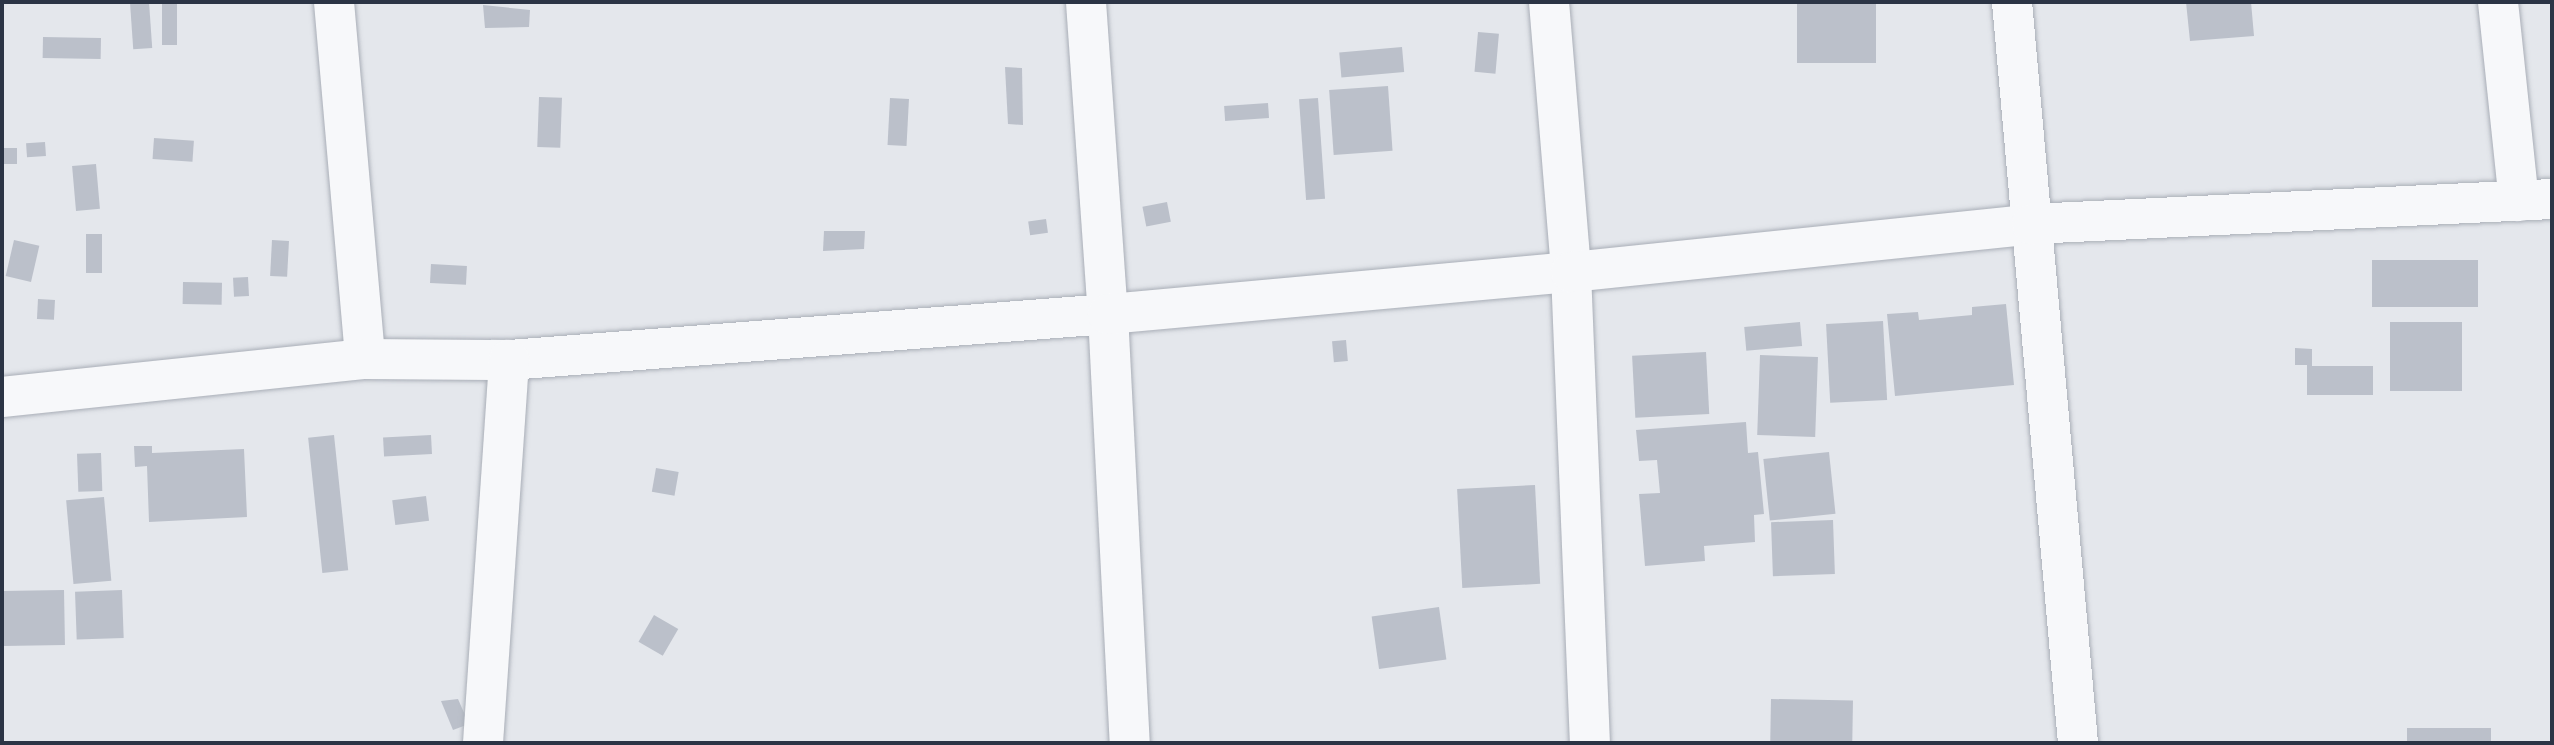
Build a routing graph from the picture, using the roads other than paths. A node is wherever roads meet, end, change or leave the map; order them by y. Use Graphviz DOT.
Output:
graph roads {
  1 [pos="334,2"];
  2 [pos="1086,2"];
  3 [pos="1549,2"];
  4 [pos="2012,2"];
  5 [pos="2498,2"];
  6 [pos="2535,200"];
  7 [pos="2032,224"];
  8 [pos="1571,272"];
  9 [pos="1108,314"];
  10 [pos="365,359"];
  11 [pos="509,360"];
  12 [pos="2,397"];
  13 [pos="483,743"];
  14 [pos="1130,743"];
  15 [pos="1590,743"];
  16 [pos="2078,743"];
  1 -- 10 [label="street"];
  2 -- 9 [label="street"];
  3 -- 8 [label="street"];
  4 -- 7 [label="street"];
  5 -- 6 [label="street"];
  6 -- 7 [label="street"];
  7 -- 8 [label="street"];
  7 -- 16 [label="street"];
  8 -- 9 [label="street"];
  8 -- 15 [label="street"];
  9 -- 11 [label="street"];
  9 -- 14 [label="street"];
  10 -- 11 [label="street"];
  10 -- 12 [label="street"];
  11 -- 13 [label="street"];
}
